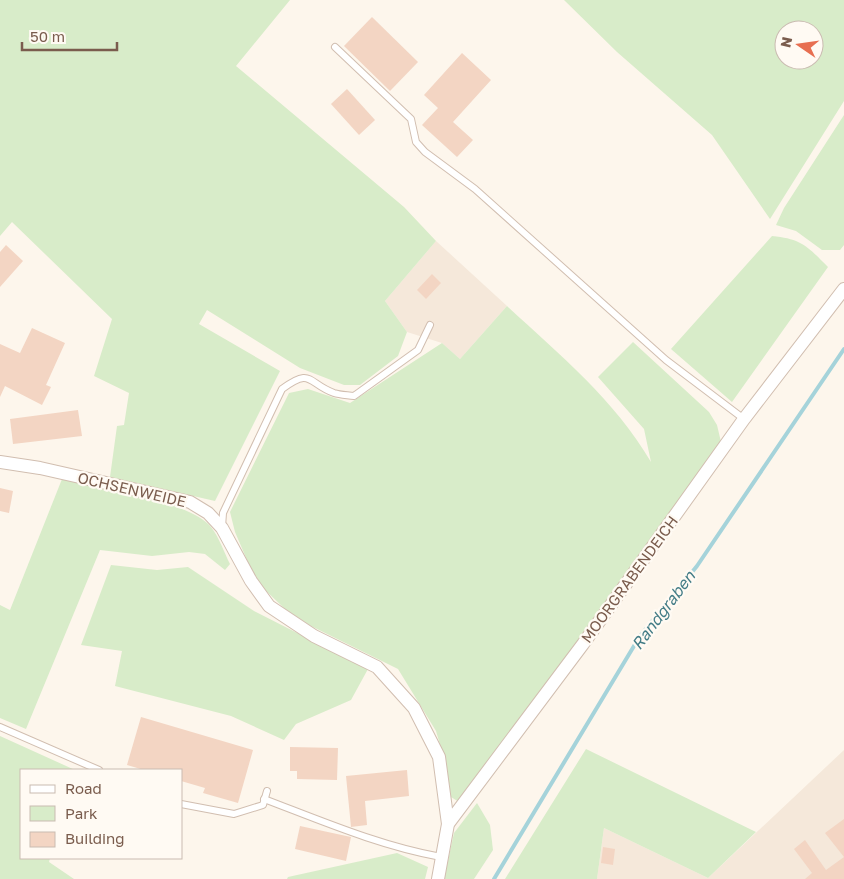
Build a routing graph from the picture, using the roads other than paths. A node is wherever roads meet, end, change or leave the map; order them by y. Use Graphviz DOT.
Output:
graph roads {
  1 [pos="335,47"];
  2 [pos="844,289"];
  3 [pos="430,325"];
  4 [pos="744,419"];
  5 [pos="0,462"];
  6 [pos="222,528"];
  7 [pos="0,727"];
  8 [pos="97,769"];
  9 [pos="267,791"];
  10 [pos="264,799"];
  11 [pos="182,804"];
  12 [pos="448,824"];
  13 [pos="441,857"];
  14 [pos="438,879"];
  1 -- 4 [label="lane"];
  2 -- 4 [label="street, MOORGRABENDEICH"];
  3 -- 6 [label="lane"];
  4 -- 12 [label="street, MOORGRABENDEICH"];
  5 -- 6 [label="street, OCHSENWEIDE"];
  6 -- 12 [label="street, OCHSENWEIDE"];
  7 -- 8 [label="lane"];
  9 -- 10 [label="lane"];
  10 -- 11 [label="lane"];
  10 -- 13 [label="lane"];
  12 -- 13 [label="street, MOORGRABENDEICH"];
  13 -- 14 [label="street, MOORGRABENDEICH"];
}
